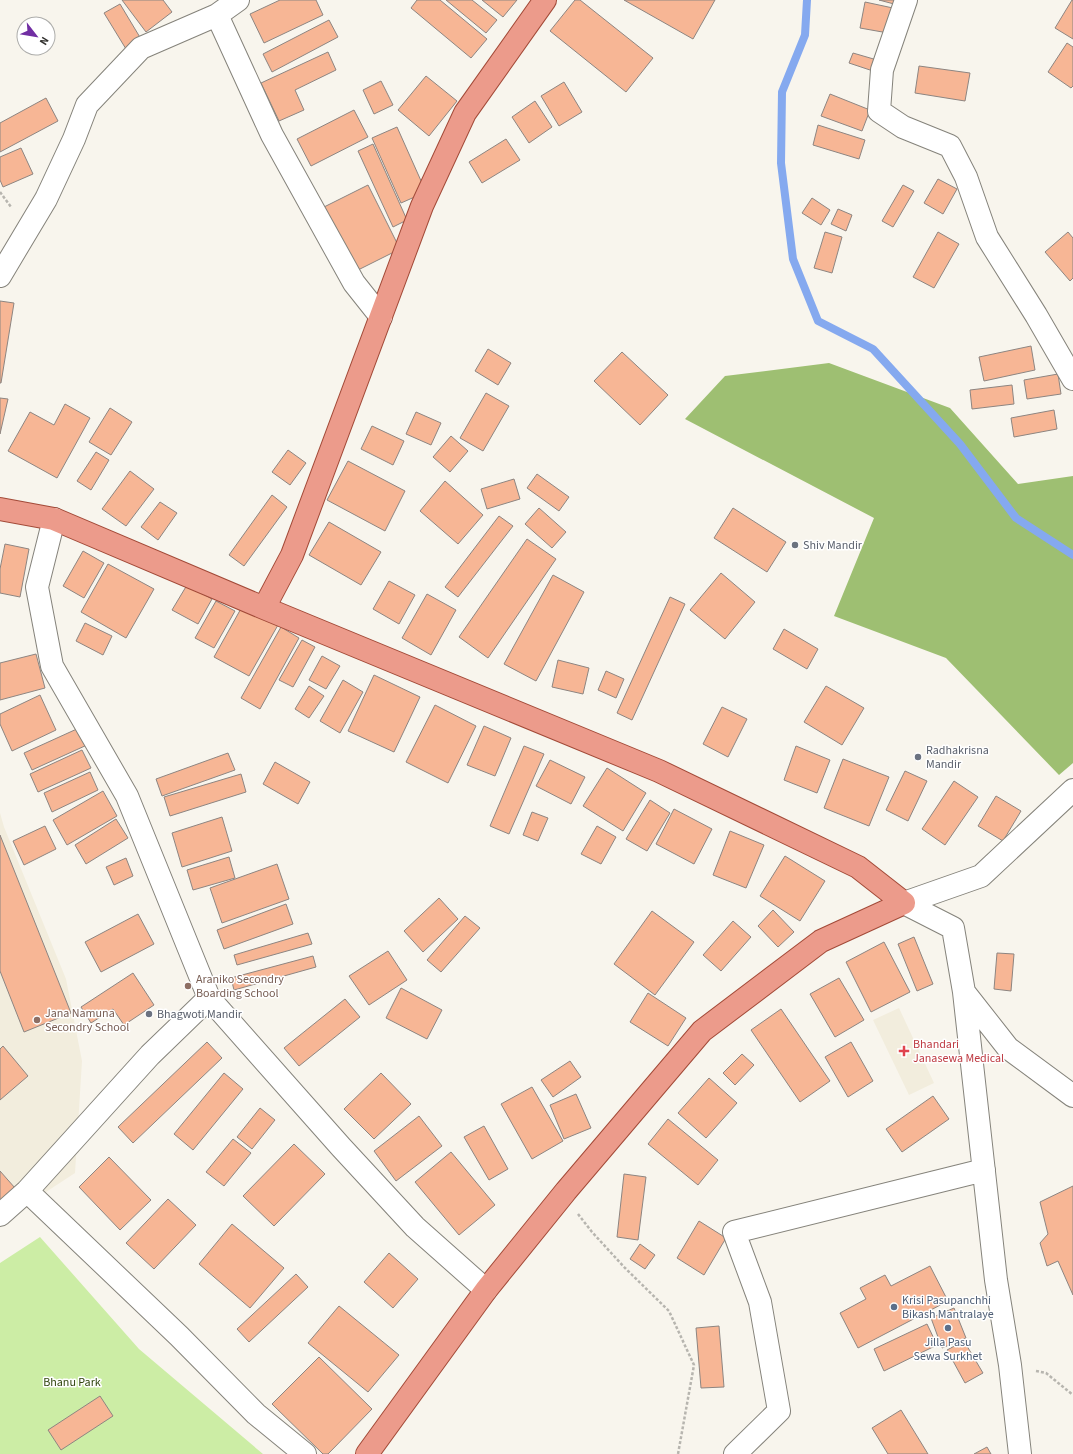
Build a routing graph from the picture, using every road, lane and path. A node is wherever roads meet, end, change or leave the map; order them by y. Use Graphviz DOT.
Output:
graph roads {
  1 [pos="238,0"];
  2 [pos="545,0"];
  3 [pos="906,0"];
  4 [pos="216,15"];
  5 [pos="0,276"];
  6 [pos="381,317"];
  7 [pos="1073,379"];
  8 [pos="0,509"];
  9 [pos="54,518"];
  10 [pos="264,608"];
  11 [pos="1073,790"];
  12 [pos="904,903"];
  13 [pos="964,992"];
  14 [pos="209,998"];
  15 [pos="1073,1096"];
  16 [pos="984,1170"];
  17 [pos="27,1191"];
  18 [pos="566,1191"];
  19 [pos="0,1215"];
  20 [pos="486,1290"];
  21 [pos="1010,1365"];
  22 [pos="1073,1395"];
  23 [pos="305,1454"];
  24 [pos="368,1454"];
  25 [pos="678,1454"];
  26 [pos="735,1454"];
  27 [pos="1020,1454"];
  1 -- 4 [label="street"];
  2 -- 6 [label="main road"];
  3 -- 7 [label="street"];
  4 -- 5 [label="street"];
  4 -- 6 [label="street"];
  6 -- 10 [label="main road"];
  8 -- 9 [label="main road"];
  9 -- 10 [label="main road"];
  9 -- 14 [label="street"];
  10 -- 12 [label="main road"];
  11 -- 12 [label="street"];
  12 -- 13 [label="street"];
  12 -- 18 [label="main road"];
  13 -- 15 [label="street"];
  13 -- 16 [label="street"];
  14 -- 17 [label="street"];
  14 -- 20 [label="street"];
  16 -- 21 [label="street"];
  16 -- 26 [label="street"];
  17 -- 19 [label="street"];
  17 -- 23 [label="street"];
  18 -- 20 [label="main road"];
  18 -- 25 [label="path"];
  20 -- 24 [label="main road"];
  21 -- 22 [label="path"];
  21 -- 27 [label="street"];
}
